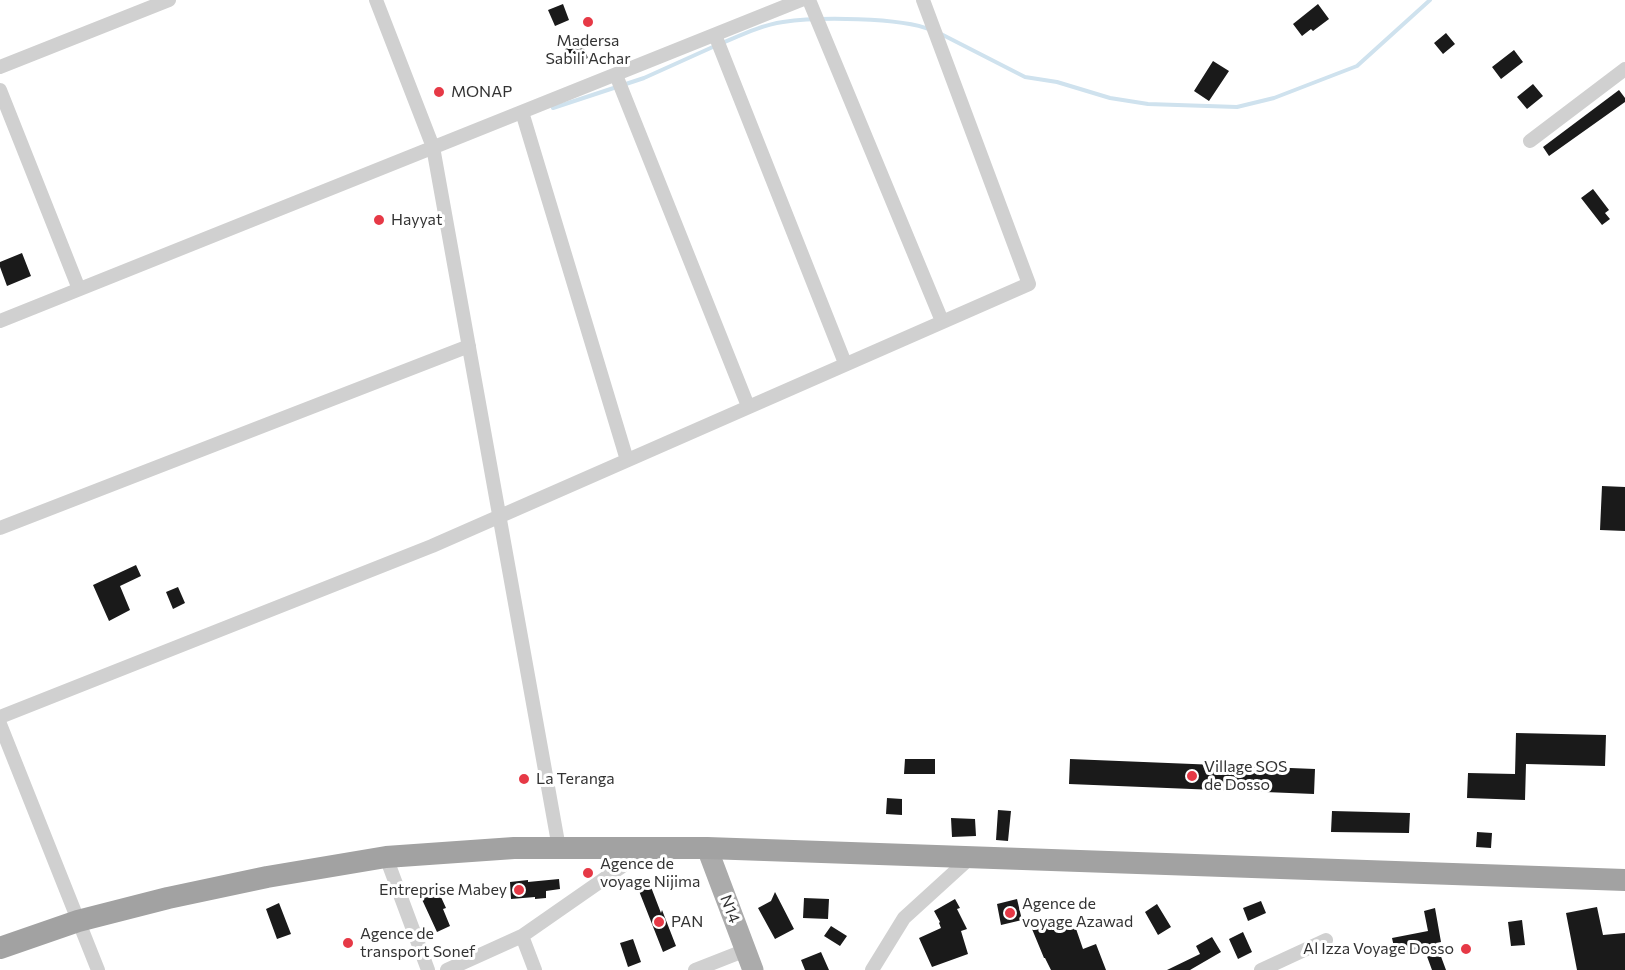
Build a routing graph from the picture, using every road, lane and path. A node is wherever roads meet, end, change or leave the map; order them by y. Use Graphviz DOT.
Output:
graph roads {
  1 [pos="169,0"];
  2 [pos="376,0"];
  3 [pos="801,0"];
  4 [pos="809,0"];
  5 [pos="923,0"];
  6 [pos="142,5"];
  7 [pos="715,35"];
  8 [pos="0,68"];
  9 [pos="1625,69"];
  10 [pos="616,75"];
  11 [pos="0,90"];
  12 [pos="522,112"];
  13 [pos="1530,141"];
  14 [pos="433,147"];
  15 [pos="79,290"];
  16 [pos="0,321"];
  17 [pos="942,321"];
  18 [pos="469,346"];
  19 [pos="845,363"];
  20 [pos="748,406"];
  21 [pos="627,460"];
  22 [pos="499,516"];
  23 [pos="0,528"];
  24 [pos="0,717"];
  25 [pos="0,724"];
  26 [pos="650,847"];
  27 [pos="559,848"];
  28 [pos="707,848"];
  29 [pos="386,857"];
  30 [pos="971,857"];
  31 [pos="1625,880"];
  32 [pos="78,921"];
  33 [pos="522,936"];
  34 [pos="1326,940"];
  35 [pos="0,948"];
  36 [pos="746,950"];
  37 [pos="98,970"];
  38 [pos="428,970"];
  39 [pos="447,970"];
  40 [pos="535,970"];
  41 [pos="695,970"];
  42 [pos="753,970"];
  43 [pos="872,970"];
  44 [pos="1261,970"];
  1 -- 6 [label="street"];
  2 -- 14 [label="street"];
  3 -- 7 [label="street"];
  4 -- 17 [label="street"];
  5 -- 17 [label="street"];
  6 -- 8 [label="street"];
  7 -- 10 [label="street"];
  7 -- 19 [label="street"];
  9 -- 13 [label="street"];
  10 -- 12 [label="street"];
  10 -- 20 [label="street"];
  11 -- 15 [label="street"];
  12 -- 14 [label="street"];
  12 -- 21 [label="street"];
  14 -- 15 [label="street"];
  14 -- 18 [label="street"];
  15 -- 16 [label="street"];
  17 -- 19 [label="street"];
  18 -- 22 [label="street"];
  18 -- 23 [label="street"];
  19 -- 20 [label="street"];
  20 -- 21 [label="street"];
  21 -- 22 [label="street"];
  22 -- 24 [label="street"];
  22 -- 27 [label="street"];
  25 -- 32 [label="street"];
  26 -- 27 [label="highway"];
  26 -- 28 [label="highway"];
  26 -- 33 [label="street"];
  27 -- 29 [label="highway"];
  28 -- 30 [label="highway"];
  28 -- 36 [label="main road, N14"];
  29 -- 32 [label="highway"];
  29 -- 38 [label="street"];
  30 -- 31 [label="highway"];
  30 -- 43 [label="street"];
  32 -- 35 [label="highway"];
  32 -- 37 [label="street"];
  33 -- 39 [label="street"];
  33 -- 40 [label="street"];
  34 -- 44 [label="street"];
  36 -- 41 [label="street"];
  36 -- 42 [label="main road, N14"];
}
